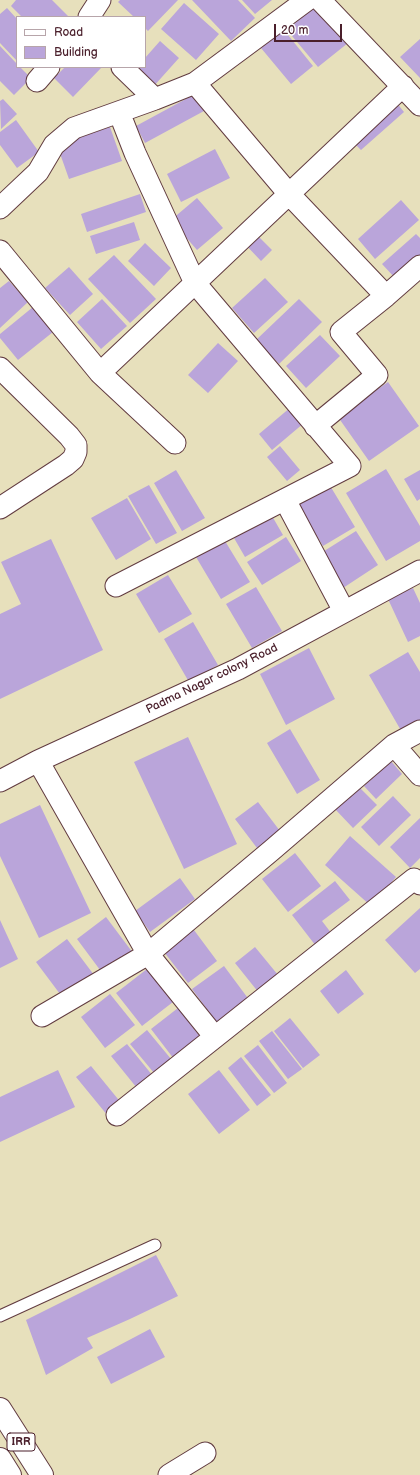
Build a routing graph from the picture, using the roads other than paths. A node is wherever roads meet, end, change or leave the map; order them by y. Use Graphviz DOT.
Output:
graph roads {
  1 [pos="100,0"];
  2 [pos="307,0"];
  3 [pos="320,0"];
  4 [pos="90,16"];
  5 [pos="123,68"];
  6 [pos="195,83"];
  7 [pos="403,86"];
  8 [pos="155,99"];
  9 [pos="420,105"];
  10 [pos="119,112"];
  11 [pos="289,194"];
  12 [pos="0,208"];
  13 [pos="0,251"];
  14 [pos="420,266"];
  15 [pos="195,283"];
  16 [pos="386,296"];
  17 [pos="0,368"];
  18 [pos="100,373"];
  19 [pos="315,426"];
  20 [pos="175,443"];
  21 [pos="285,500"];
  22 [pos="0,508"];
  23 [pos="420,571"];
  24 [pos="116,586"];
  25 [pos="344,611"];
  26 [pos="420,731"];
  27 [pos="394,745"];
  28 [pos="38,761"];
  29 [pos="420,775"];
  30 [pos="0,781"];
  31 [pos="420,884"];
  32 [pos="148,954"];
  33 [pos="42,1016"];
  34 [pos="215,1037"];
  35 [pos="117,1115"];
  36 [pos="155,1245"];
  37 [pos="0,1316"];
  38 [pos="0,1409"];
  39 [pos="205,1453"];
  40 [pos="42,1475"];
  41 [pos="169,1475"];
  1 -- 4 [label="street"];
  2 -- 6 [label="street"];
  3 -- 7 [label="street"];
  5 -- 8 [label="street"];
  6 -- 8 [label="street"];
  6 -- 11 [label="street"];
  7 -- 9 [label="street"];
  7 -- 11 [label="street"];
  8 -- 10 [label="street"];
  10 -- 12 [label="street"];
  10 -- 15 [label="street"];
  11 -- 15 [label="street"];
  11 -- 16 [label="street"];
  13 -- 18 [label="street"];
  14 -- 16 [label="street"];
  15 -- 18 [label="street"];
  15 -- 19 [label="street"];
  16 -- 19 [label="street"];
  17 -- 22 [label="street"];
  18 -- 20 [label="street"];
  19 -- 21 [label="street"];
  21 -- 24 [label="street"];
  21 -- 25 [label="street"];
  23 -- 25 [label="street, Padma Nagar colony Road"];
  25 -- 28 [label="street, Padma Nagar colony Road"];
  26 -- 27 [label="street"];
  27 -- 29 [label="street"];
  27 -- 32 [label="street"];
  28 -- 30 [label="street, Padma Nagar colony Road"];
  28 -- 32 [label="street"];
  31 -- 34 [label="street"];
  32 -- 33 [label="street"];
  32 -- 34 [label="street"];
  34 -- 35 [label="street"];
  36 -- 37 [label="lane"];
  38 -- 40 [label="highway, IRR"];
  39 -- 41 [label="street"];
}
